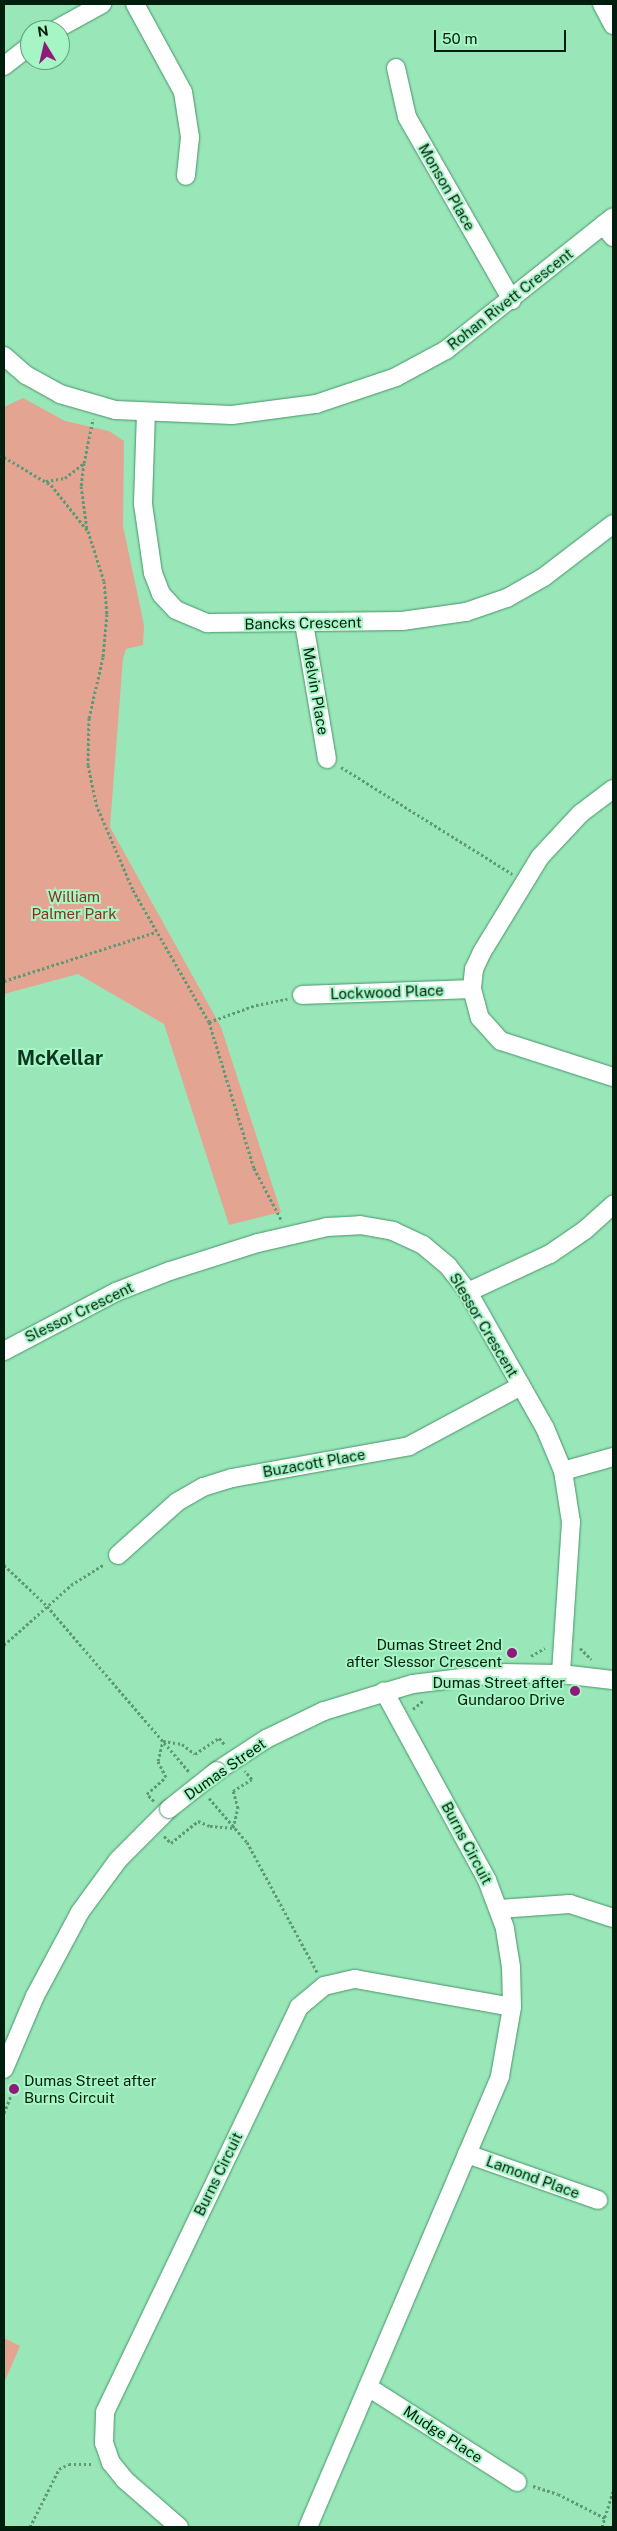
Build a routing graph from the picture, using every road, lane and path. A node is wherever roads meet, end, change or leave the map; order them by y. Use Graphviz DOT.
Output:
graph roads {
  1 [pos="102,4"];
  2 [pos="135,4"];
  3 [pos="602,4"];
  4 [pos="70,22"];
  5 [pos="613,24"];
  6 [pos="20,53"];
  7 [pos="4,64"];
  8 [pos="396,68"];
  9 [pos="186,176"];
  10 [pos="610,226"];
  11 [pos="512,300"];
  12 [pos="4,356"];
  13 [pos="96,406"];
  14 [pos="146,412"];
  15 [pos="4,457"];
  16 [pos="84,463"];
  17 [pos="45,481"];
  18 [pos="613,524"];
  19 [pos="88,530"];
  20 [pos="304,623"];
  21 [pos="328,759"];
  22 [pos="613,789"];
  23 [pos="525,882"];
  24 [pos="156,932"];
  25 [pos="4,980"];
  26 [pos="472,989"];
  27 [pos="302,996"];
  28 [pos="209,1022"];
  29 [pos="613,1077"];
  30 [pos="613,1205"];
  31 [pos="290,1223"];
  32 [pos="283,1224"];
  33 [pos="274,1227"];
  34 [pos="468,1292"];
  35 [pos="4,1351"];
  36 [pos="521,1386"];
  37 [pos="613,1457"];
  38 [pos="563,1471"];
  39 [pos="118,1555"];
  40 [pos="4,1565"];
  41 [pos="47,1606"];
  42 [pos="578,1638"];
  43 [pos="4,1644"];
  44 [pos="592,1660"];
  45 [pos="561,1674"];
  46 [pos="613,1680"];
  47 [pos="384,1691"];
  48 [pos="163,1741"];
  49 [pos="226,1746"];
  50 [pos="245,1771"];
  51 [pos="192,1775"];
  52 [pos="203,1790"];
  53 [pos="162,1805"];
  54 [pos="171,1828"];
  55 [pos="233,1828"];
  56 [pos="164,1835"];
  57 [pos="157,1842"];
  58 [pos="499,1909"];
  59 [pos="613,1918"];
  60 [pos="326,1974"];
  61 [pos="512,2007"];
  62 [pos="12,2070"];
  63 [pos="4,2113"];
  64 [pos="468,2154"];
  65 [pos="598,2200"];
  66 [pos="368,2387"];
  67 [pos="97,2458"];
  68 [pos="517,2482"];
  69 [pos="613,2492"];
  70 [pos="605,2518"];
  71 [pos="30,2527"];
  72 [pos="179,2527"];
  73 [pos="308,2527"];
  74 [pos="602,2527"];
  1 -- 4 [label="street"];
  2 -- 9 [label="street"];
  3 -- 5 [label="street"];
  6 -- 7 [label="street"];
  8 -- 11 [label="street, Monson Place"];
  10 -- 11 [label="street, Rohan Rivett Crescent"];
  11 -- 14 [label="street, Rohan Rivett Crescent"];
  12 -- 13 [label="street, Rohan Rivett Crescent"];
  13 -- 14 [label="street, Rohan Rivett Crescent"];
  13 -- 16 [label="path"];
  14 -- 20 [label="street, Bancks Crescent"];
  15 -- 17 [label="path"];
  16 -- 17 [label="path"];
  16 -- 19 [label="path"];
  17 -- 19 [label="path"];
  18 -- 20 [label="street, Bancks Crescent"];
  19 -- 24 [label="path"];
  20 -- 21 [label="street, Melvin Place"];
  21 -- 23 [label="path"];
  22 -- 23 [label="street"];
  23 -- 26 [label="street"];
  24 -- 25 [label="path"];
  24 -- 28 [label="path"];
  26 -- 27 [label="street, Lockwood Place"];
  26 -- 29 [label="street"];
  27 -- 28 [label="path"];
  28 -- 32 [label="path"];
  30 -- 34 [label="street"];
  31 -- 32 [label="path"];
  32 -- 33 [label="path"];
  34 -- 35 [label="street, Slessor Crescent"];
  34 -- 36 [label="street, Slessor Crescent"];
  36 -- 38 [label="street, Slessor Crescent"];
  36 -- 39 [label="street, Buzacott Place"];
  37 -- 38 [label="street"];
  38 -- 45 [label="street, Slessor Crescent"];
  39 -- 41 [label="path"];
  40 -- 41 [label="path"];
  41 -- 43 [label="path"];
  41 -- 48 [label="path"];
  42 -- 44 [label="path"];
  45 -- 46 [label="street, Dumas Street"];
  45 -- 47 [label="street, Dumas Street"];
  47 -- 53 [label="street, Dumas Street, bridge"];
  47 -- 58 [label="street, Burns Circuit"];
  48 -- 49 [label="path"];
  48 -- 51 [label="path"];
  48 -- 53 [label="path"];
  50 -- 55 [label="path"];
  52 -- 55 [label="path"];
  53 -- 62 [label="street, Dumas Street"];
  54 -- 56 [label="path"];
  55 -- 56 [label="path"];
  55 -- 60 [label="path"];
  56 -- 57 [label="path"];
  58 -- 59 [label="street"];
  58 -- 61 [label="street, Burns Circuit"];
  61 -- 64 [label="street, Burns Circuit"];
  61 -- 72 [label="street, Burns Circuit"];
  62 -- 63 [label="path"];
  64 -- 65 [label="street, Lamond Place"];
  64 -- 66 [label="street, Burns Circuit"];
  66 -- 68 [label="street, Mudge Place"];
  66 -- 73 [label="street, Burns Circuit"];
  67 -- 71 [label="path"];
  68 -- 70 [label="path"];
  69 -- 70 [label="path"];
  70 -- 74 [label="path"];
}
